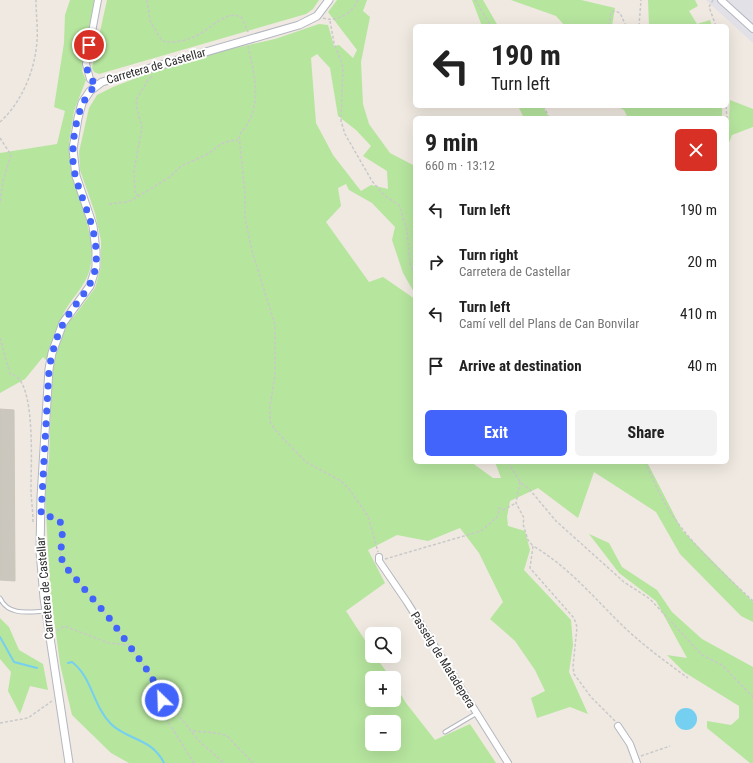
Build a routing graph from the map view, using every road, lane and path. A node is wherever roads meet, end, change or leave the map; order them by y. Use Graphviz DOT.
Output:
graph roads {
  1 [pos="36,0"];
  2 [pos="98,0"];
  3 [pos="147,0"];
  4 [pos="329,0"];
  5 [pos="358,0"];
  6 [pos="475,0"];
  7 [pos="641,0"];
  8 [pos="708,0"];
  9 [pos="712,0"];
  10 [pos="721,0"];
  11 [pos="711,2"];
  12 [pos="490,24"];
  13 [pos="609,24"];
  14 [pos="625,24"];
  15 [pos="639,24"];
  16 [pos="715,24"];
  17 [pos="753,29"];
  18 [pos="248,37"];
  19 [pos="161,64"];
  20 [pos="97,85"];
  21 [pos="0,122"];
  22 [pos="0,138"];
  23 [pos="238,140"];
  24 [pos="139,196"];
  25 [pos="0,204"];
  26 [pos="110,204"];
  27 [pos="413,270"];
  28 [pos="0,338"];
  29 [pos="509,464"];
  30 [pos="646,464"];
  31 [pos="520,482"];
  32 [pos="516,503"];
  33 [pos="33,512"];
  34 [pos="41,515"];
  35 [pos="533,546"];
  36 [pos="379,559"];
  37 [pos="0,598"];
  38 [pos="753,601"];
  39 [pos="45,612"];
  40 [pos="49,638"];
  41 [pos="128,645"];
  42 [pos="688,678"];
  43 [pos="162,694"];
  44 [pos="58,697"];
  45 [pos="753,697"];
  46 [pos="477,713"];
  47 [pos="0,723"];
  48 [pos="618,726"];
  49 [pos="192,731"];
  50 [pos="445,732"];
  51 [pos="670,746"];
  52 [pos="636,760"];
  53 [pos="69,763"];
  54 [pos="194,763"];
  55 [pos="224,763"];
  56 [pos="253,763"];
  57 [pos="508,763"];
  1 -- 21 [label="path"];
  2 -- 20 [label="street"];
  3 -- 18 [label="path"];
  4 -- 18 [label="street, Carretera de Castellar"];
  5 -- 27 [label="path"];
  6 -- 12 [label="path"];
  7 -- 15 [label="path"];
  8 -- 11 [label="path"];
  9 -- 11 [label="path"];
  10 -- 17 [label="street"];
  11 -- 16 [label="path"];
  13 -- 14 [label="path"];
  18 -- 19 [label="street, Carretera de Castellar"];
  18 -- 23 [label="path"];
  19 -- 20 [label="street, Carretera de Castellar"];
  19 -- 24 [label="path"];
  20 -- 34 [label="street, Carretera de Castellar"];
  22 -- 25 [label="path"];
  23 -- 24 [label="path"];
  23 -- 36 [label="path"];
  24 -- 26 [label="path"];
  28 -- 33 [label="path"];
  29 -- 31 [label="path"];
  30 -- 38 [label="path"];
  31 -- 32 [label="path"];
  31 -- 45 [label="path"];
  32 -- 35 [label="path"];
  32 -- 36 [label="path"];
  34 -- 39 [label="street, Carretera de Castellar"];
  34 -- 41 [label="path"];
  35 -- 42 [label="path"];
  35 -- 48 [label="path"];
  36 -- 46 [label="street, Passeig de Matadepera"];
  37 -- 39 [label="lane"];
  39 -- 40 [label="street, Carretera de Castellar"];
  40 -- 41 [label="path"];
  40 -- 44 [label="street, Carretera de Castellar"];
  41 -- 43 [label="path"];
  43 -- 49 [label="path"];
  43 -- 54 [label="path"];
  44 -- 47 [label="path"];
  44 -- 53 [label="street, Carretera de Castellar"];
  46 -- 50 [label="lane"];
  46 -- 57 [label="street, Passeig de Matadepera"];
  48 -- 52 [label="street"];
  49 -- 55 [label="path"];
  49 -- 56 [label="path"];
  51 -- 52 [label="path"];
}
